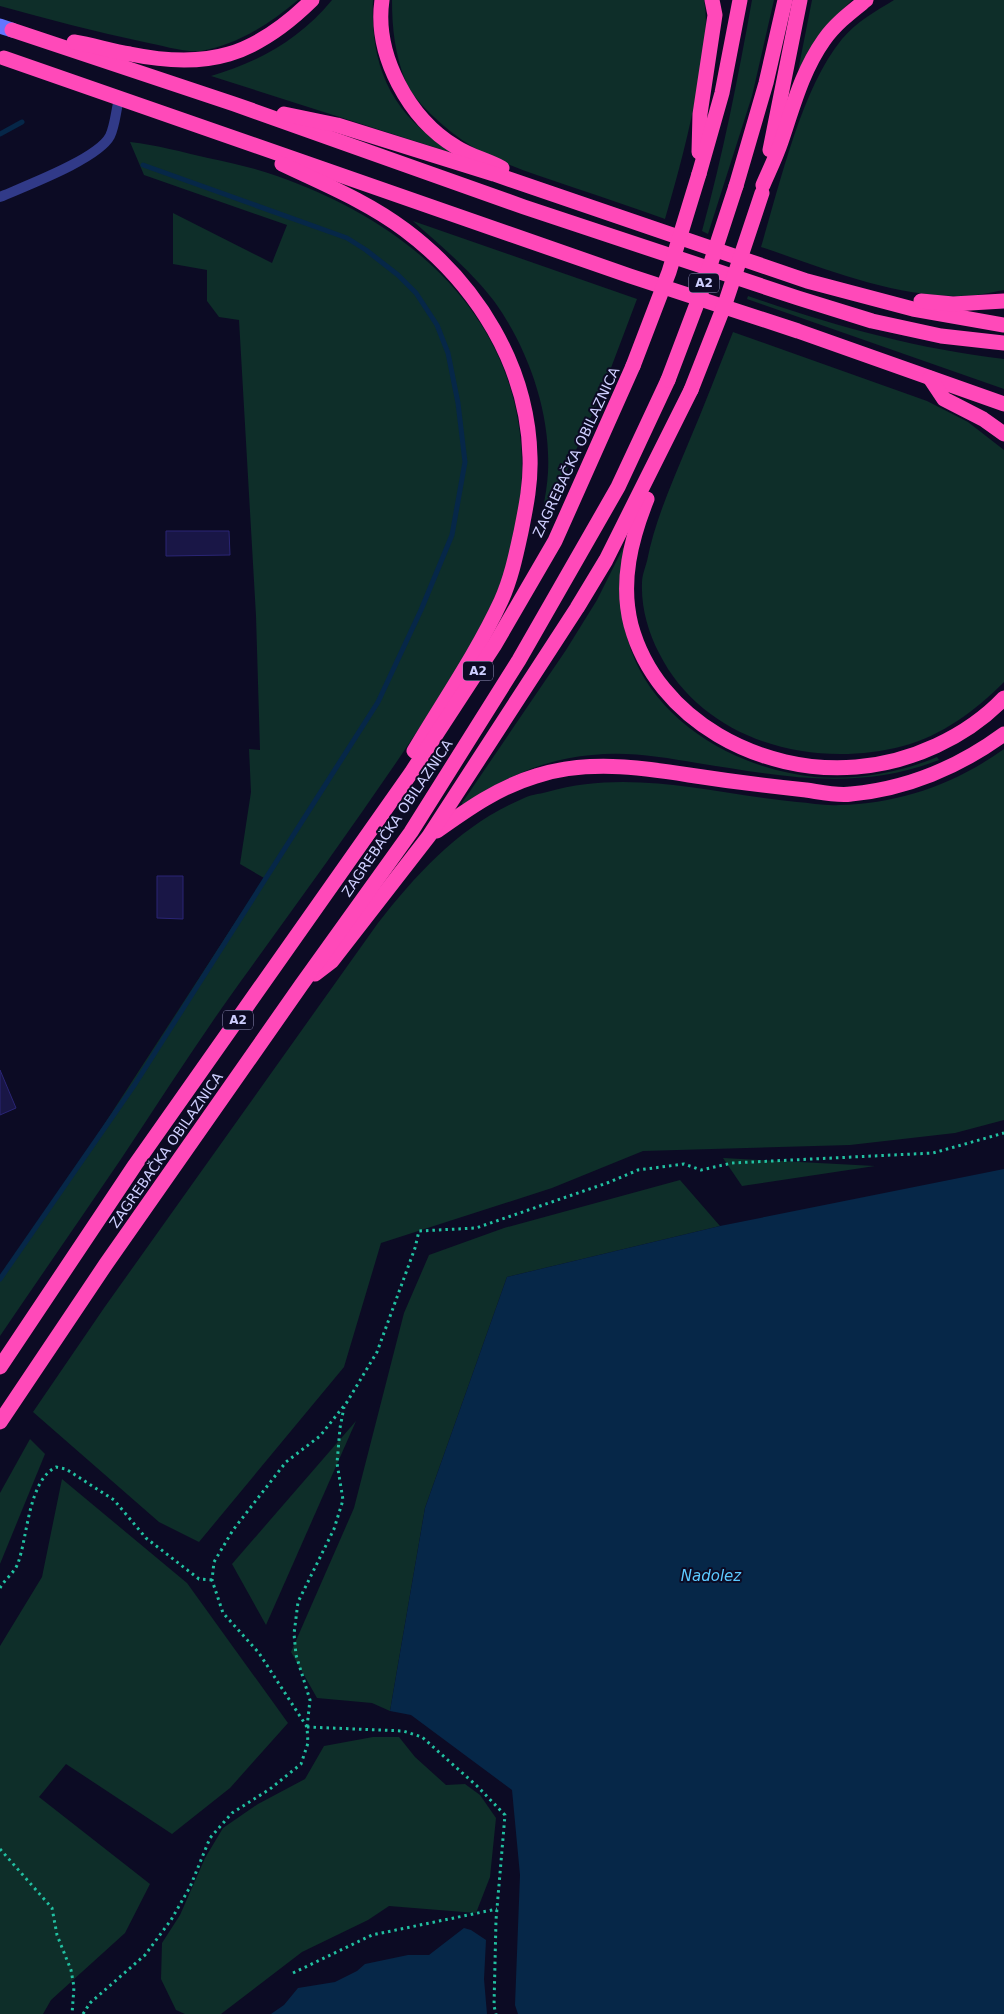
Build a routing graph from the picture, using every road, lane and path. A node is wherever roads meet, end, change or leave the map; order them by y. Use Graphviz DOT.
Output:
graph roads {
  1 [pos="312,0"];
  2 [pos="382,0"];
  3 [pos="712,0"];
  4 [pos="740,0"];
  5 [pos="785,0"];
  6 [pos="800,0"];
  7 [pos="866,0"];
  8 [pos="6,28"];
  9 [pos="32,37"];
  10 [pos="2,57"];
  11 [pos="118,99"];
  12 [pos="234,104"];
  13 [pos="230,137"];
  14 [pos="699,174"];
  15 [pos="533,187"];
  16 [pos="762,189"];
  17 [pos="0,197"];
  18 [pos="850,292"];
  19 [pos="1004,301"];
  20 [pos="1004,325"];
  21 [pos="1004,343"];
  22 [pos="930,378"];
  23 [pos="1004,404"];
  24 [pos="679,416"];
  25 [pos="1004,434"];
  26 [pos="1004,698"];
  27 [pos="1004,734"];
  28 [pos="430,836"];
  29 [pos="340,876"];
  30 [pos="302,984"];
  31 [pos="1004,1133"];
  32 [pos="0,1367"];
  33 [pos="344,1406"];
  34 [pos="0,1422"];
  35 [pos="212,1580"];
  36 [pos="0,1588"];
  37 [pos="307,1727"];
  38 [pos="0,1849"];
  39 [pos="497,1909"];
  40 [pos="293,1973"];
  41 [pos="72,2014"];
  42 [pos="83,2014"];
  43 [pos="496,2014"];
  1 -- 9 [label="highway"];
  2 -- 15 [label="highway"];
  3 -- 14 [label="highway"];
  4 -- 14 [label="highway"];
  5 -- 30 [label="highway, ZAGREBAČKA OBILAZNICA / A2, bridge"];
  6 -- 16 [label="highway"];
  7 -- 16 [label="highway"];
  8 -- 9 [label="highway"];
  9 -- 12 [label="highway"];
  10 -- 11 [label="highway"];
  11 -- 13 [label="highway"];
  11 -- 17 [label="lane"];
  12 -- 15 [label="highway"];
  12 -- 21 [label="highway"];
  13 -- 22 [label="highway"];
  13 -- 29 [label="highway"];
  14 -- 29 [label="highway, ZAGREBAČKA OBILAZNICA / A2, bridge"];
  15 -- 18 [label="highway"];
  16 -- 24 [label="highway, bridge"];
  18 -- 19 [label="highway"];
  18 -- 20 [label="highway"];
  22 -- 23 [label="highway"];
  22 -- 25 [label="highway"];
  24 -- 26 [label="highway"];
  24 -- 28 [label="highway"];
  27 -- 28 [label="highway"];
  28 -- 30 [label="highway"];
  29 -- 32 [label="highway, ZAGREBAČKA OBILAZNICA / A2"];
  30 -- 34 [label="highway, ZAGREBAČKA OBILAZNICA / A2"];
  31 -- 33 [label="path"];
  33 -- 35 [label="path"];
  33 -- 37 [label="path"];
  35 -- 36 [label="path"];
  35 -- 37 [label="path"];
  37 -- 39 [label="path"];
  37 -- 42 [label="path"];
  38 -- 41 [label="path"];
  39 -- 40 [label="path"];
  39 -- 43 [label="path"];
}
